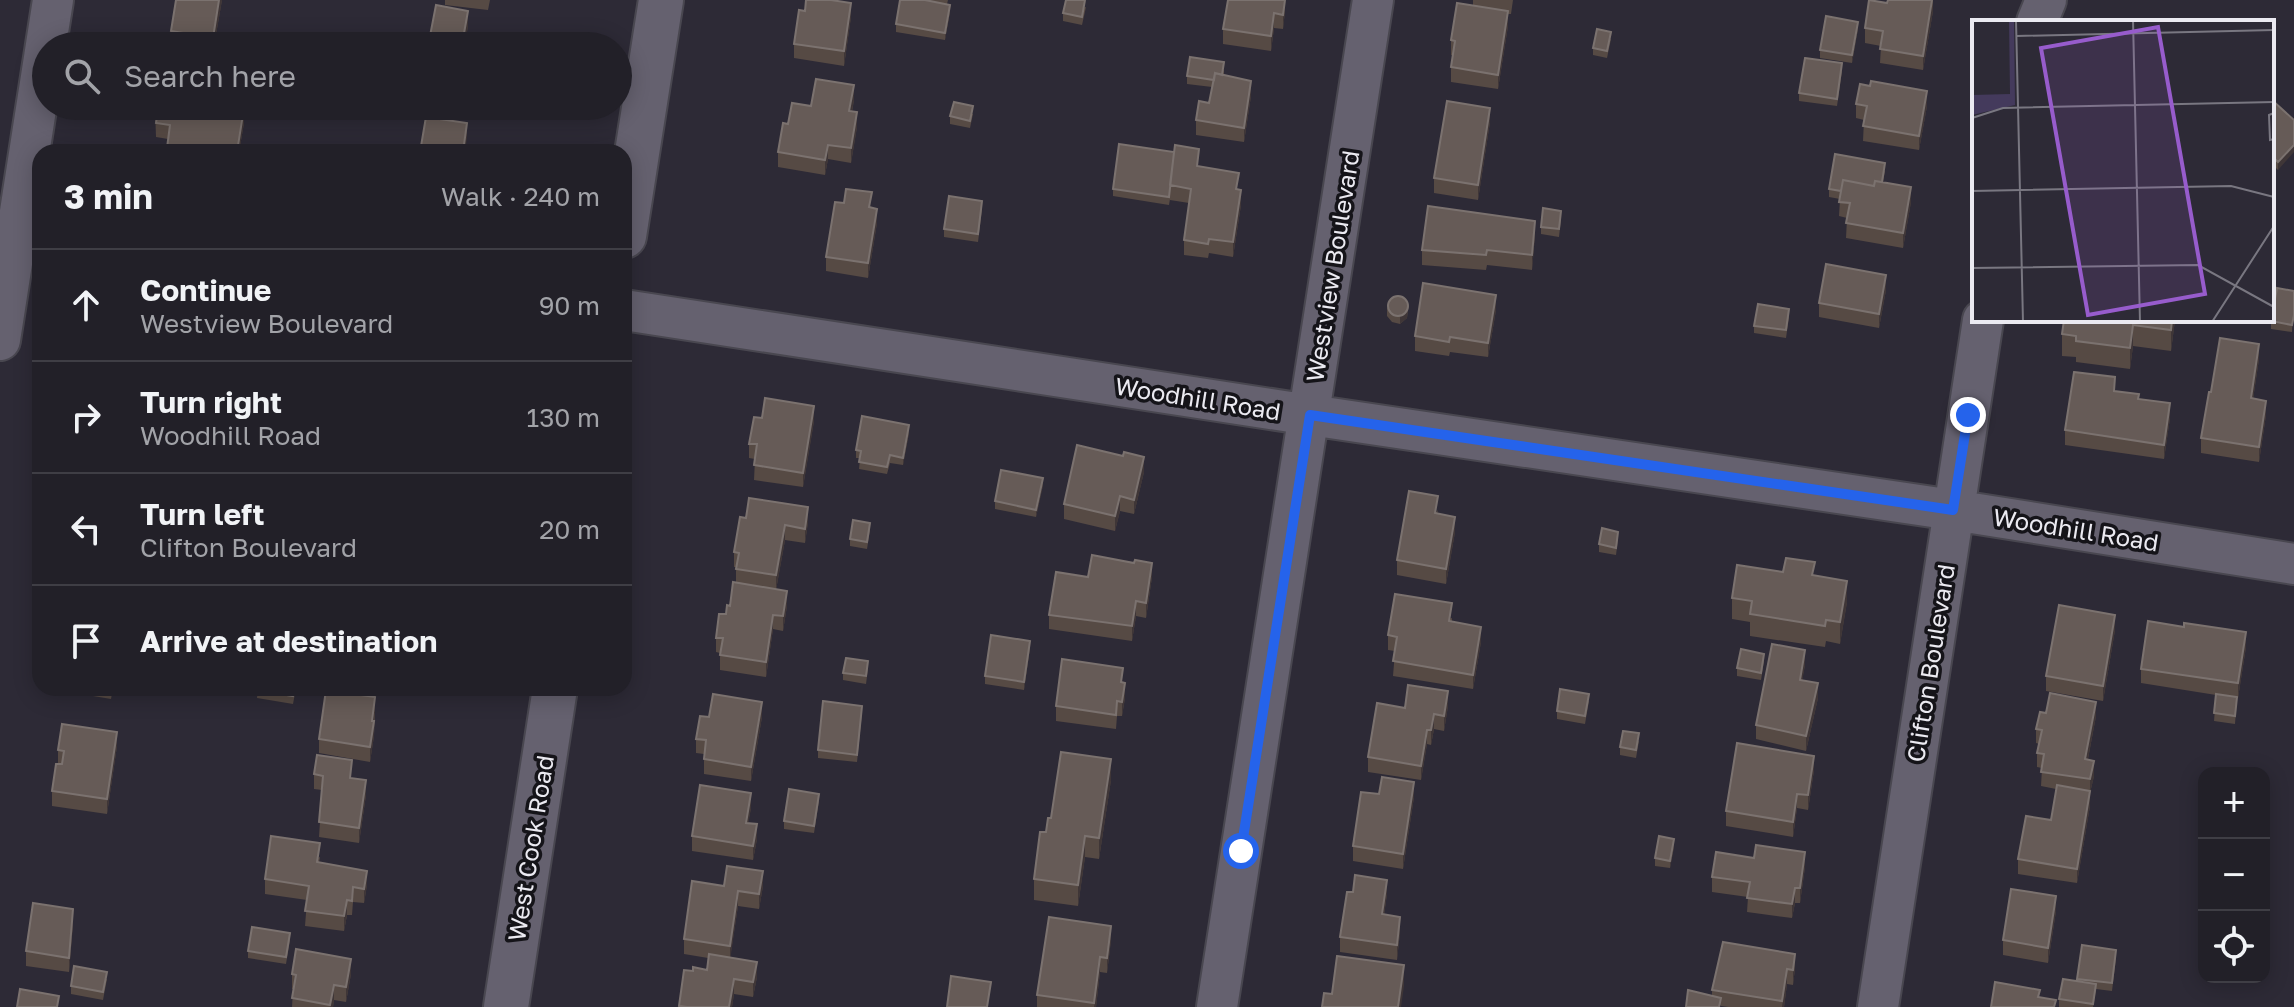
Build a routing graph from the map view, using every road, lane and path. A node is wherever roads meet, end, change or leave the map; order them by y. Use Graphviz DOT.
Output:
graph roads {
  1 [pos="53,0"];
  2 [pos="661,0"];
  3 [pos="1373,0"];
  4 [pos="2046,0"];
  5 [pos="2038,20"];
  6 [pos="48,32"];
  7 [pos="35,120"];
  8 [pos="632,185"];
  9 [pos="20,215"];
  10 [pos="632,311"];
  11 [pos="1983,322"];
  12 [pos="0,340"];
  13 [pos="1310,415"];
  14 [pos="1953,510"];
  15 [pos="2294,564"];
  16 [pos="554,696"];
  17 [pos="506,1007"];
  18 [pos="1217,1007"];
  19 [pos="1878,1007"];
  1 -- 6 [label="street"];
  2 -- 8 [label="main road"];
  3 -- 13 [label="street, Westview Boulevard"];
  4 -- 5 [label="street"];
  7 -- 9 [label="street"];
  9 -- 12 [label="street"];
  10 -- 13 [label="street, Woodhill Road"];
  11 -- 14 [label="street, Clifton Boulevard"];
  13 -- 14 [label="street, Woodhill Road"];
  13 -- 18 [label="street, Westview Boulevard"];
  14 -- 15 [label="street, Woodhill Road"];
  14 -- 19 [label="street, Clifton Boulevard"];
  16 -- 17 [label="main road, West Cook Road"];
}
